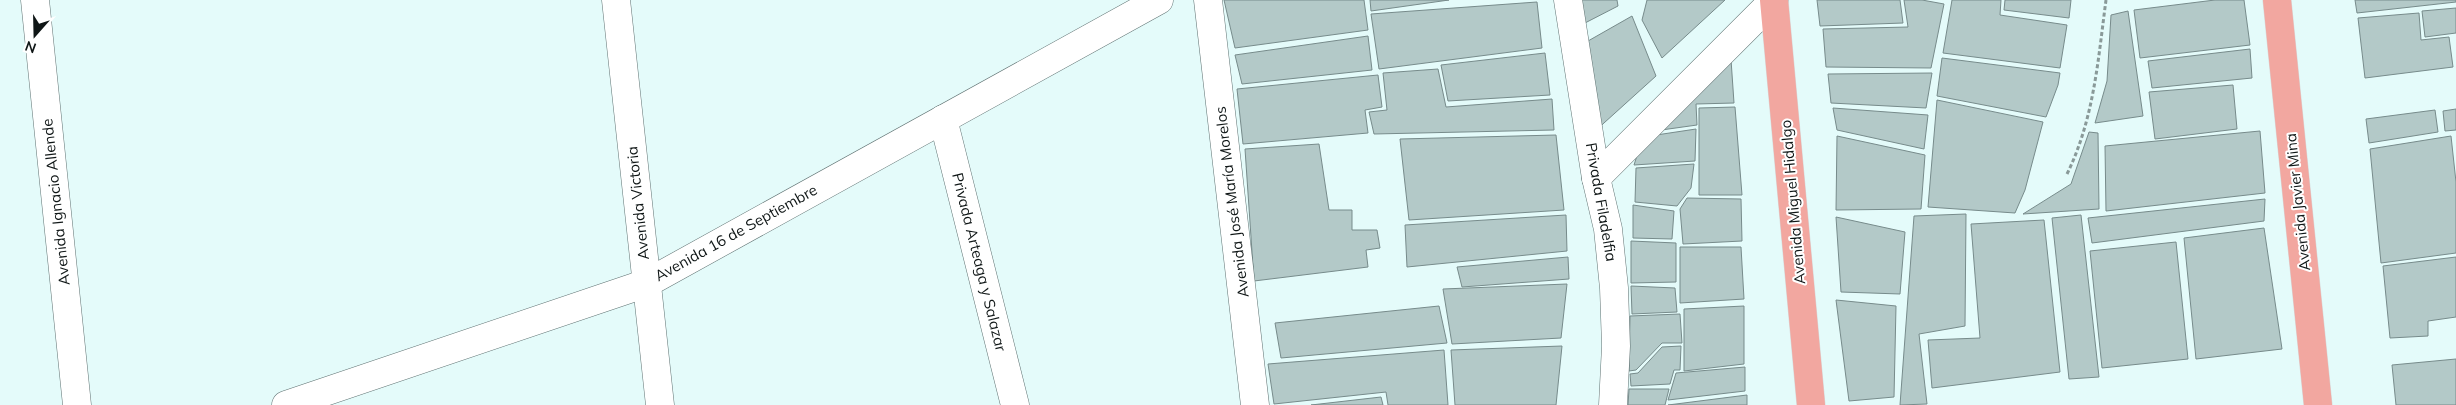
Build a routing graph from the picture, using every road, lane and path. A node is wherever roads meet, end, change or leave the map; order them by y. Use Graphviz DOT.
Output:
graph roads {
  1 [pos="35,0"];
  2 [pos="616,0"];
  3 [pos="1159,0"];
  4 [pos="1208,0"];
  5 [pos="1568,0"];
  6 [pos="1774,0"];
  7 [pos="2106,0"];
  8 [pos="2276,0"];
  9 [pos="943,119"];
  10 [pos="2067,174"];
  11 [pos="1596,178"];
  12 [pos="647,283"];
  13 [pos="77,405"];
  14 [pos="286,405"];
  15 [pos="660,405"];
  16 [pos="1015,405"];
  17 [pos="1255,405"];
  18 [pos="1613,405"];
  19 [pos="1811,405"];
  20 [pos="2318,405"];
  1 -- 13 [label="street, Avenida Ignacio Allende"];
  2 -- 12 [label="street, Avenida Victoria"];
  3 -- 9 [label="street, Avenida 16 de Septiembre"];
  4 -- 17 [label="street, Avenida José María Morelos"];
  5 -- 11 [label="street, Privada Filadelfia"];
  6 -- 11 [label="street"];
  6 -- 19 [label="main road, Avenida Miguel Hidalgo"];
  7 -- 10 [label="path"];
  8 -- 20 [label="main road, Avenida Javier Mina"];
  9 -- 12 [label="street, Avenida 16 de Septiembre"];
  9 -- 16 [label="street, Privada Arteaga y Salazar"];
  11 -- 18 [label="street, Privada Filadelfia"];
  12 -- 14 [label="street, Avenida 16 de Septiembre"];
  12 -- 15 [label="street, Avenida Victoria"];
}
